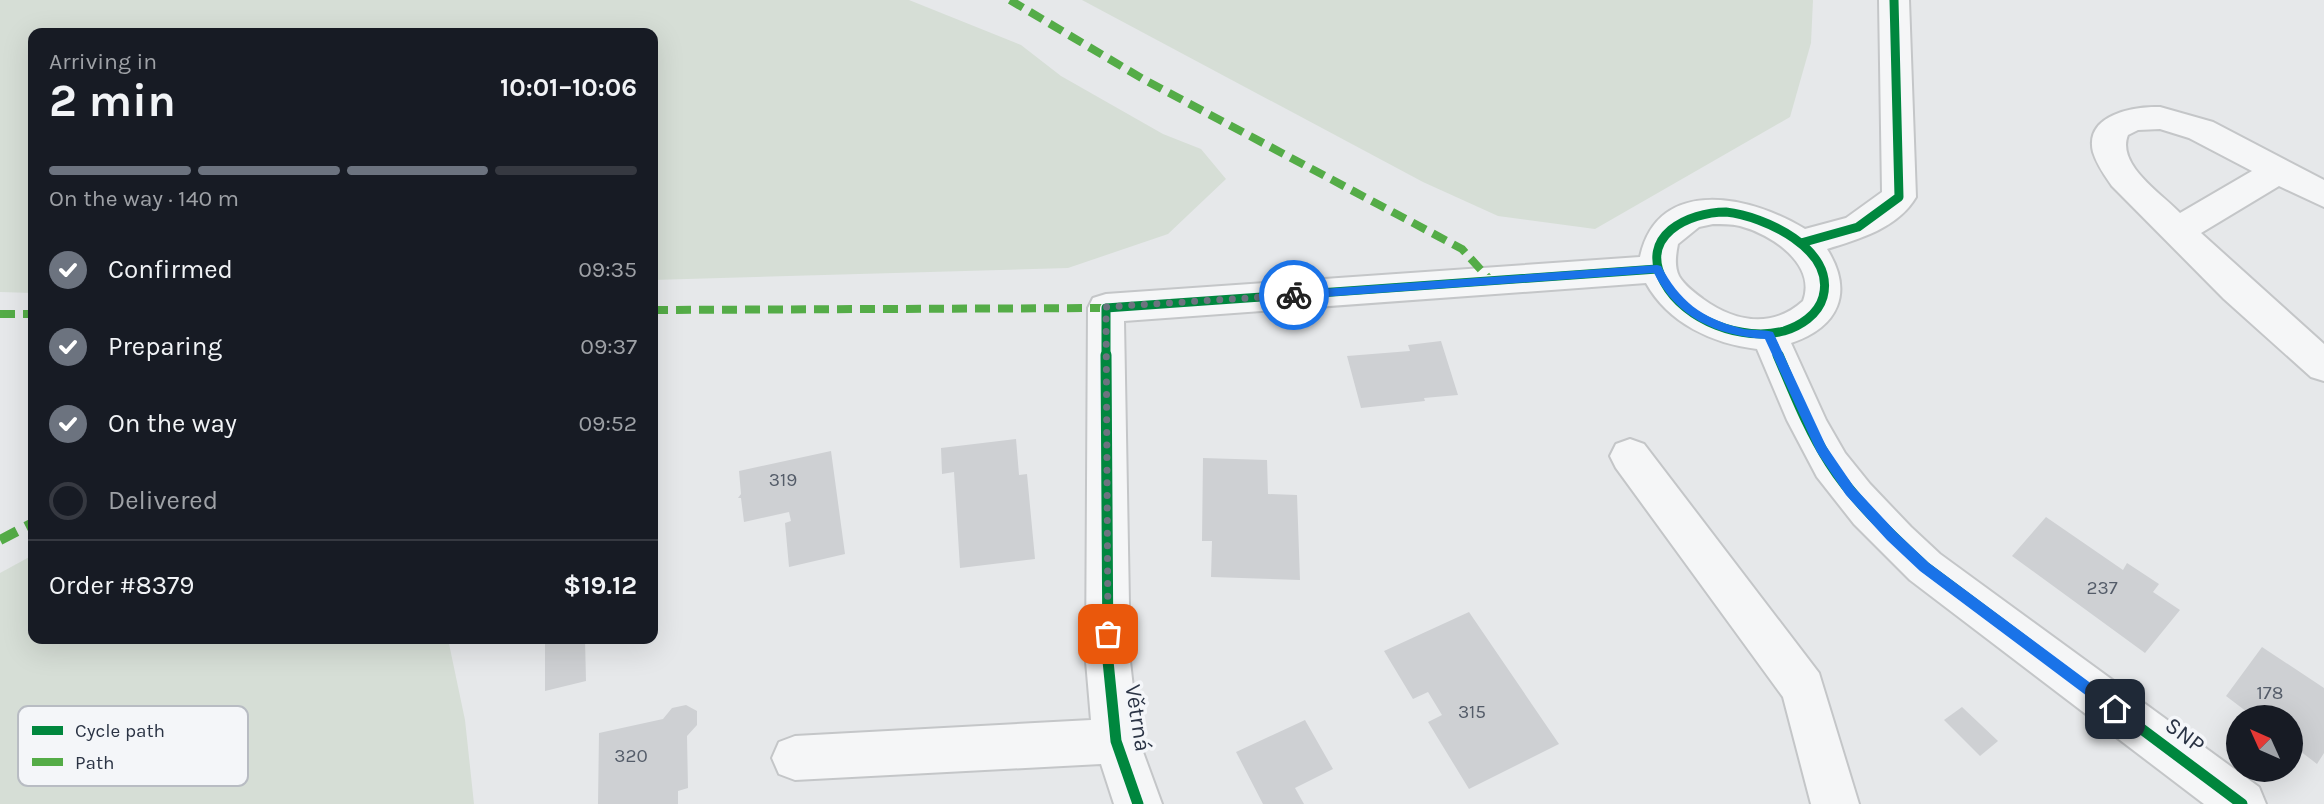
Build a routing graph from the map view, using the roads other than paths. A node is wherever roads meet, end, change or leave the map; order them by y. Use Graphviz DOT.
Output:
graph roads {
  1 [pos="1894,0"];
  2 [pos="2279,172"];
  3 [pos="2324,195"];
  4 [pos="2178,230"];
  5 [pos="1801,243"];
  6 [pos="1657,269"];
  7 [pos="1769,335"];
  8 [pos="2324,366"];
  9 [pos="1630,456"];
  10 [pos="1116,741"];
  11 [pos="795,758"];
  12 [pos="1138,804"];
  13 [pos="1835,804"];
  14 [pos="2242,804"];
  1 -- 5 [label="street"];
  2 -- 3 [label="street"];
  2 -- 4 [label="street"];
  2 -- 4 [label="street"];
  4 -- 8 [label="street"];
  5 -- 6 [label="street"];
  5 -- 7 [label="street"];
  6 -- 7 [label="street"];
  6 -- 10 [label="street, Větrná"];
  7 -- 14 [label="street, SNP"];
  9 -- 13 [label="street"];
  10 -- 11 [label="street, Větrná"];
  10 -- 12 [label="street, Větrná"];
}
